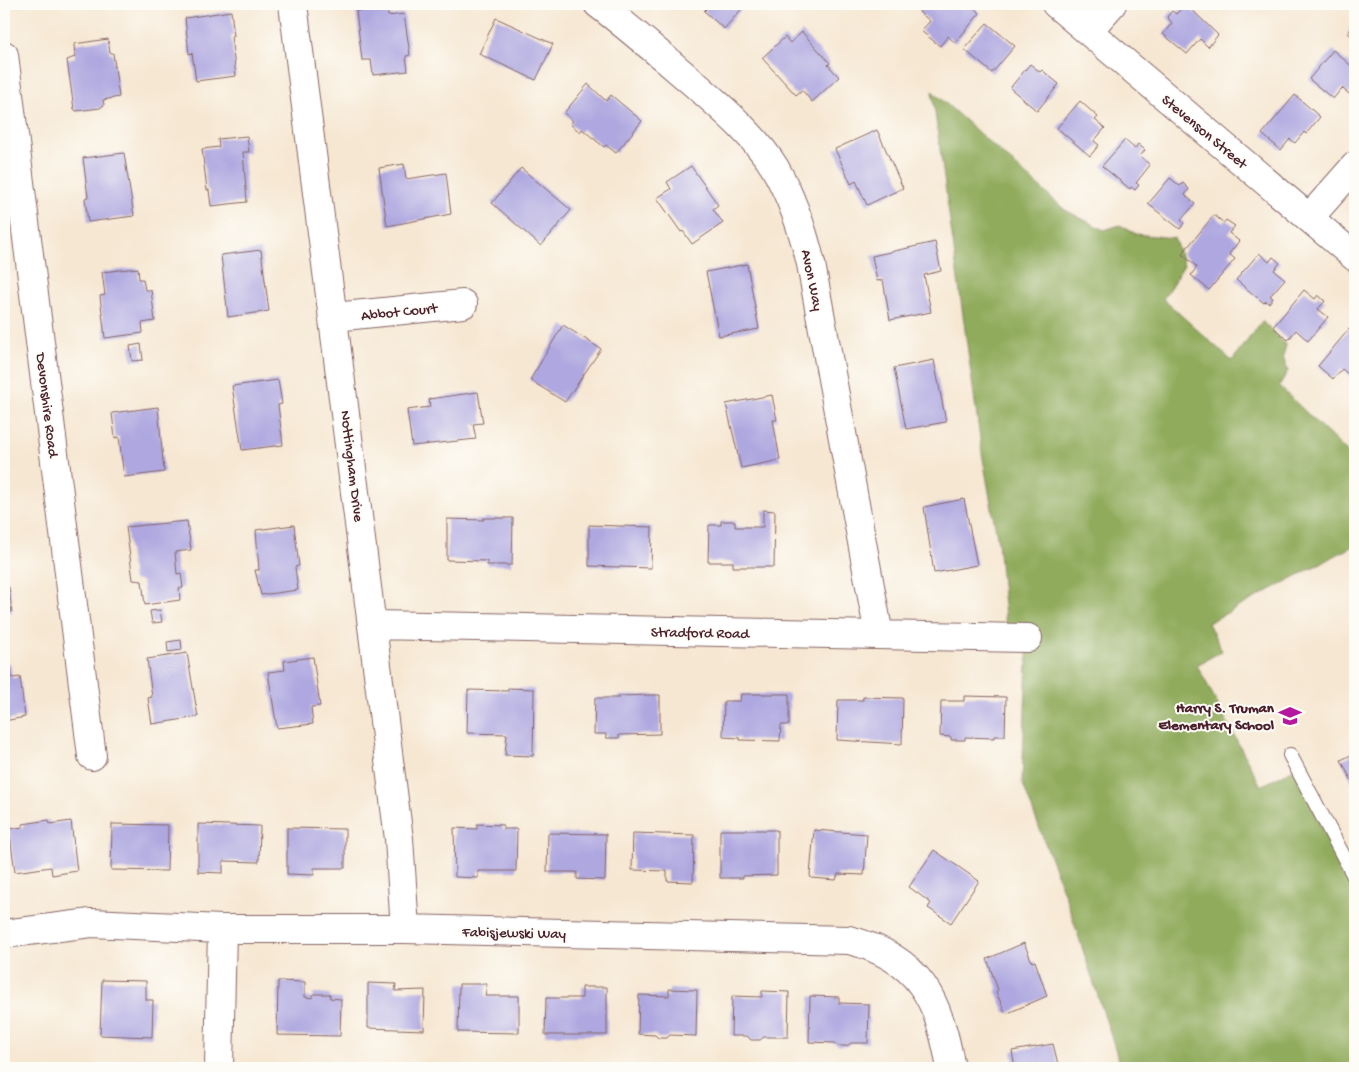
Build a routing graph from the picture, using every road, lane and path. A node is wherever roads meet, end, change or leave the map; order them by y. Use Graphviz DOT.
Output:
graph roads {
  1 [pos="293,4"];
  2 [pos="598,4"];
  3 [pos="1056,4"];
  4 [pos="1112,4"];
  5 [pos="1088,32"];
  6 [pos="4,55"];
  7 [pos="1355,166"];
  8 [pos="1309,218"];
  9 [pos="1355,257"];
  10 [pos="463,304"];
  11 [pos="334,318"];
  12 [pos="373,625"];
  13 [pos="879,635"];
  14 [pos="1028,638"];
  15 [pos="1290,755"];
  16 [pos="92,756"];
  17 [pos="1355,878"];
  18 [pos="222,928"];
  19 [pos="405,929"];
  20 [pos="4,934"];
  21 [pos="219,1068"];
  22 [pos="950,1068"];
  1 -- 11 [label="street, Nottingham Drive"];
  2 -- 13 [label="street, Avon Way"];
  3 -- 5 [label="street, Stevenson Street"];
  4 -- 5 [label="street"];
  5 -- 8 [label="street, Stevenson Street"];
  6 -- 16 [label="street, Devonshire Road"];
  7 -- 8 [label="street"];
  8 -- 9 [label="street, Stevenson Street"];
  10 -- 11 [label="street, Abbot Court"];
  11 -- 12 [label="street, Nottingham Drive"];
  12 -- 13 [label="street, Stradford Road"];
  12 -- 19 [label="street, Nottingham Drive"];
  13 -- 14 [label="street, Stradford Road"];
  15 -- 17 [label="lane"];
  18 -- 19 [label="street, Fabisjewski Way"];
  18 -- 20 [label="street, Fabisjewski Way"];
  18 -- 21 [label="street"];
  19 -- 22 [label="street, Fabisjewski Way"];
}
